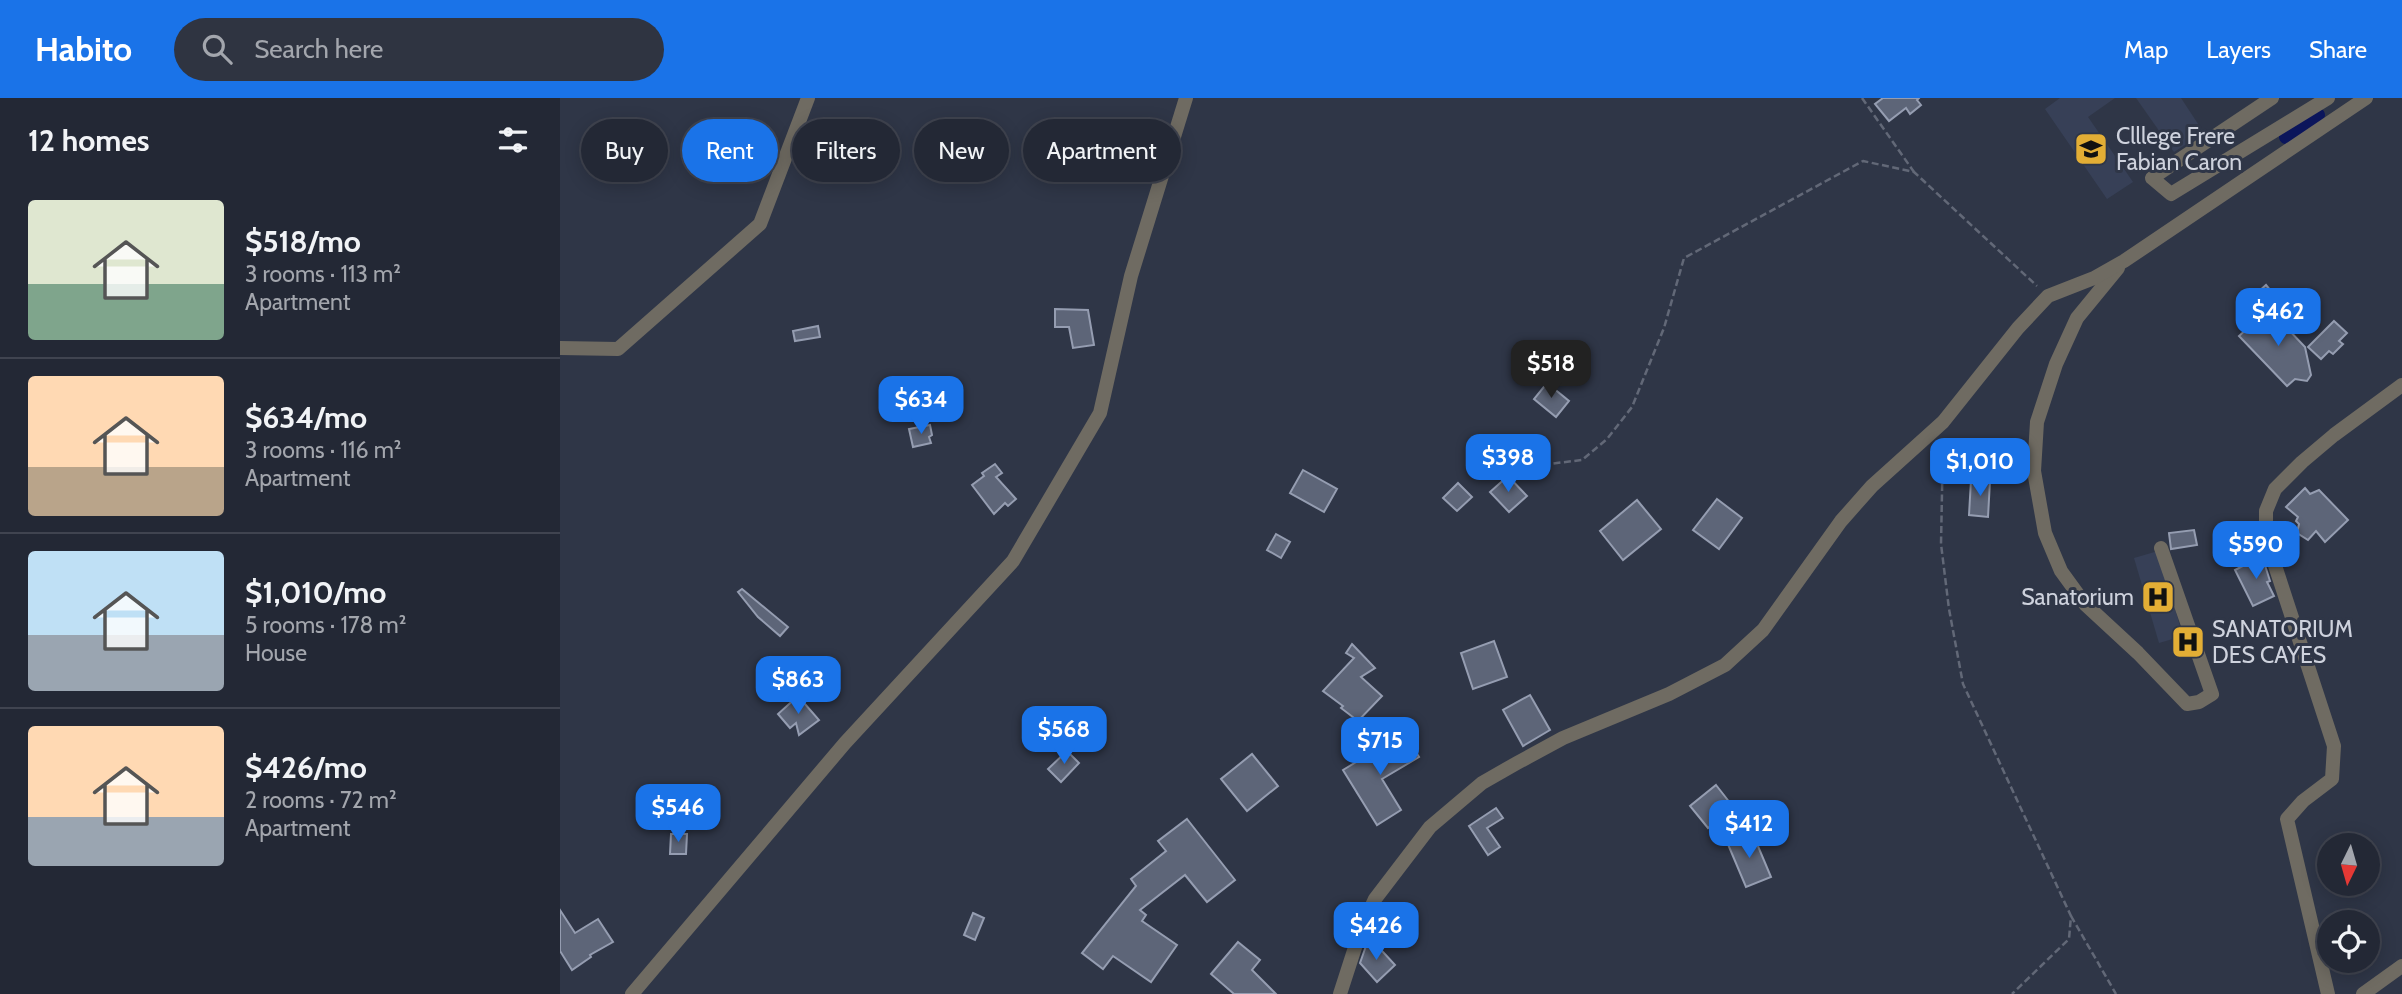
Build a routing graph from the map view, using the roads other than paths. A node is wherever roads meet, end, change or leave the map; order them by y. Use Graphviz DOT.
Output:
graph roads {
  1 [pos="808,98"];
  2 [pos="1186,98"];
  3 [pos="2272,98"];
  4 [pos="2328,98"];
  5 [pos="2333,98"];
  6 [pos="2366,98"];
  7 [pos="2346,111"];
  8 [pos="2124,261"];
  9 [pos="560,348"];
  10 [pos="2402,384"];
  11 [pos="2161,548"];
  12 [pos="2402,965"];
  13 [pos="632,994"];
  14 [pos="1340,994"];
  15 [pos="2328,994"];
  16 [pos="2363,994"];
  1 -- 9 [label="street"];
  2 -- 13 [label="street"];
  3 -- 4 [label="street"];
  5 -- 7 [label="street"];
  6 -- 7 [label="street"];
  7 -- 8 [label="street"];
  8 -- 11 [label="street"];
  8 -- 14 [label="street"];
  10 -- 15 [label="street"];
  12 -- 16 [label="street"];
}
